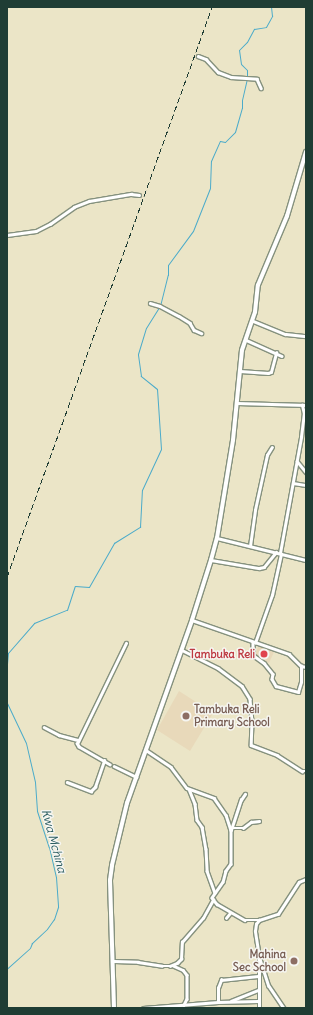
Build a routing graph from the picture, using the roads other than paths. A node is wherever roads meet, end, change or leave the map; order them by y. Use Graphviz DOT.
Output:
graph roads {
  1 [pos="198,56"];
  2 [pos="261,88"];
  3 [pos="306,152"];
  4 [pos="139,195"];
  5 [pos="7,235"];
  6 [pos="150,303"];
  7 [pos="252,322"];
  8 [pos="201,333"];
  9 [pos="306,336"];
  10 [pos="245,340"];
  11 [pos="276,353"];
  12 [pos="282,356"];
  13 [pos="239,371"];
  14 [pos="237,403"];
  15 [pos="304,405"];
  16 [pos="272,447"];
  17 [pos="297,461"];
  18 [pos="306,472"];
  19 [pos="293,483"];
  20 [pos="306,485"];
  21 [pos="217,538"];
  22 [pos="250,546"];
  23 [pos="276,552"];
  24 [pos="280,554"];
  25 [pos="211,560"];
  26 [pos="306,560"];
  27 [pos="192,620"];
  28 [pos="254,642"];
  29 [pos="126,643"];
  30 [pos="182,650"];
  31 [pos="301,666"];
  32 [pos="306,667"];
  33 [pos="44,727"];
  34 [pos="78,740"];
  35 [pos="146,750"];
  36 [pos="104,761"];
  37 [pos="110,765"];
  38 [pos="114,766"];
  39 [pos="306,772"];
  40 [pos="137,777"];
  41 [pos="67,782"];
  42 [pos="189,789"];
  43 [pos="245,794"];
  44 [pos="259,821"];
  45 [pos="231,829"];
  46 [pos="306,880"];
  47 [pos="215,893"];
  48 [pos="213,899"];
  49 [pos="231,913"];
  50 [pos="226,918"];
  51 [pos="259,920"];
  52 [pos="259,957"];
  53 [pos="114,960"];
  54 [pos="173,966"];
  55 [pos="258,976"];
  56 [pos="258,990"];
  57 [pos="258,1001"];
  58 [pos="218,1002"];
  59 [pos="229,1002"];
  60 [pos="184,1005"];
  61 [pos="114,1008"];
  62 [pos="144,1008"];
  63 [pos="157,1008"];
  64 [pos="259,1008"];
  65 [pos="284,1008"];
  1 -- 2 [label="street"];
  3 -- 7 [label="street"];
  4 -- 5 [label="street"];
  6 -- 8 [label="street"];
  7 -- 9 [label="street"];
  7 -- 10 [label="street"];
  10 -- 11 [label="street"];
  10 -- 13 [label="street"];
  11 -- 12 [label="street"];
  11 -- 13 [label="street"];
  13 -- 14 [label="street"];
  14 -- 15 [label="street"];
  14 -- 21 [label="street"];
  15 -- 17 [label="street"];
  16 -- 22 [label="street"];
  17 -- 18 [label="street"];
  17 -- 19 [label="street"];
  19 -- 20 [label="street"];
  19 -- 24 [label="street"];
  21 -- 22 [label="street"];
  21 -- 25 [label="street"];
  22 -- 23 [label="street"];
  23 -- 24 [label="street"];
  23 -- 25 [label="street"];
  24 -- 26 [label="street"];
  24 -- 28 [label="street"];
  25 -- 27 [label="street"];
  27 -- 28 [label="street"];
  27 -- 30 [label="street"];
  28 -- 31 [label="street"];
  28 -- 31 [label="street"];
  29 -- 34 [label="street"];
  30 -- 35 [label="street"];
  30 -- 39 [label="street"];
  31 -- 32 [label="street"];
  33 -- 34 [label="street"];
  34 -- 36 [label="street"];
  35 -- 40 [label="street"];
  35 -- 42 [label="street"];
  36 -- 37 [label="street"];
  36 -- 41 [label="street"];
  38 -- 40 [label="street"];
  40 -- 53 [label="street"];
  42 -- 45 [label="street"];
  42 -- 47 [label="street"];
  43 -- 45 [label="street"];
  44 -- 45 [label="street"];
  45 -- 47 [label="street"];
  46 -- 51 [label="street"];
  47 -- 48 [label="street"];
  48 -- 49 [label="street"];
  48 -- 54 [label="street"];
  49 -- 50 [label="street"];
  49 -- 51 [label="street"];
  51 -- 52 [label="street"];
  52 -- 55 [label="street"];
  52 -- 65 [label="street"];
  53 -- 54 [label="street"];
  53 -- 61 [label="street"];
  54 -- 60 [label="street"];
  55 -- 56 [label="street"];
  55 -- 58 [label="street"];
  56 -- 57 [label="street"];
  56 -- 59 [label="street"];
  57 -- 59 [label="street"];
  57 -- 64 [label="street"];
  58 -- 59 [label="street"];
  58 -- 60 [label="street"];
  60 -- 63 [label="street"];
  62 -- 63 [label="street"];
}
